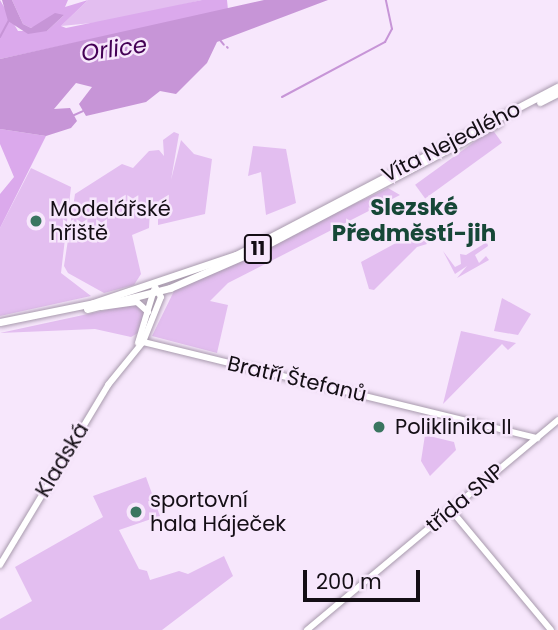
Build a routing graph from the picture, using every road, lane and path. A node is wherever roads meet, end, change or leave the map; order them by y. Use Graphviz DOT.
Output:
graph roads {
  1 [pos="558,87"];
  2 [pos="558,93"];
  3 [pos="155,292"];
  4 [pos="99,307"];
  5 [pos="148,314"];
  6 [pos="0,324"];
  7 [pos="149,330"];
  8 [pos="141,341"];
  9 [pos="152,344"];
  10 [pos="138,350"];
  11 [pos="177,350"];
  12 [pos="129,359"];
  13 [pos="558,421"];
  14 [pos="537,438"];
  15 [pos="451,510"];
  16 [pos="0,565"];
  17 [pos="307,630"];
  18 [pos="551,630"];
  1 -- 3 [label="main road, Víta Nejedlého / 11"];
  2 -- 3 [label="main road, Víta Nejedlého / 11"];
  3 -- 4 [label="main road, 11"];
  3 -- 5 [label="street, Kladská"];
  3 -- 6 [label="main road, 11"];
  3 -- 7 [label="street, Kladská"];
  4 -- 5 [label="street"];
  4 -- 6 [label="main road, 11"];
  5 -- 8 [label="street, Kladská"];
  7 -- 8 [label="street, Kladská"];
  7 -- 11 [label="street"];
  8 -- 9 [label="street, Bratří Štefanů"];
  8 -- 10 [label="street, Kladská"];
  8 -- 12 [label="street, Kladská"];
  9 -- 10 [label="street"];
  9 -- 11 [label="street, Bratří Štefanů"];
  10 -- 12 [label="street, Kladská"];
  11 -- 14 [label="street, Bratří Štefanů"];
  12 -- 16 [label="street, Kladská"];
  13 -- 14 [label="street, třída SNP"];
  14 -- 15 [label="street, třída SNP"];
  15 -- 17 [label="street, třída SNP"];
  15 -- 18 [label="street"];
}
